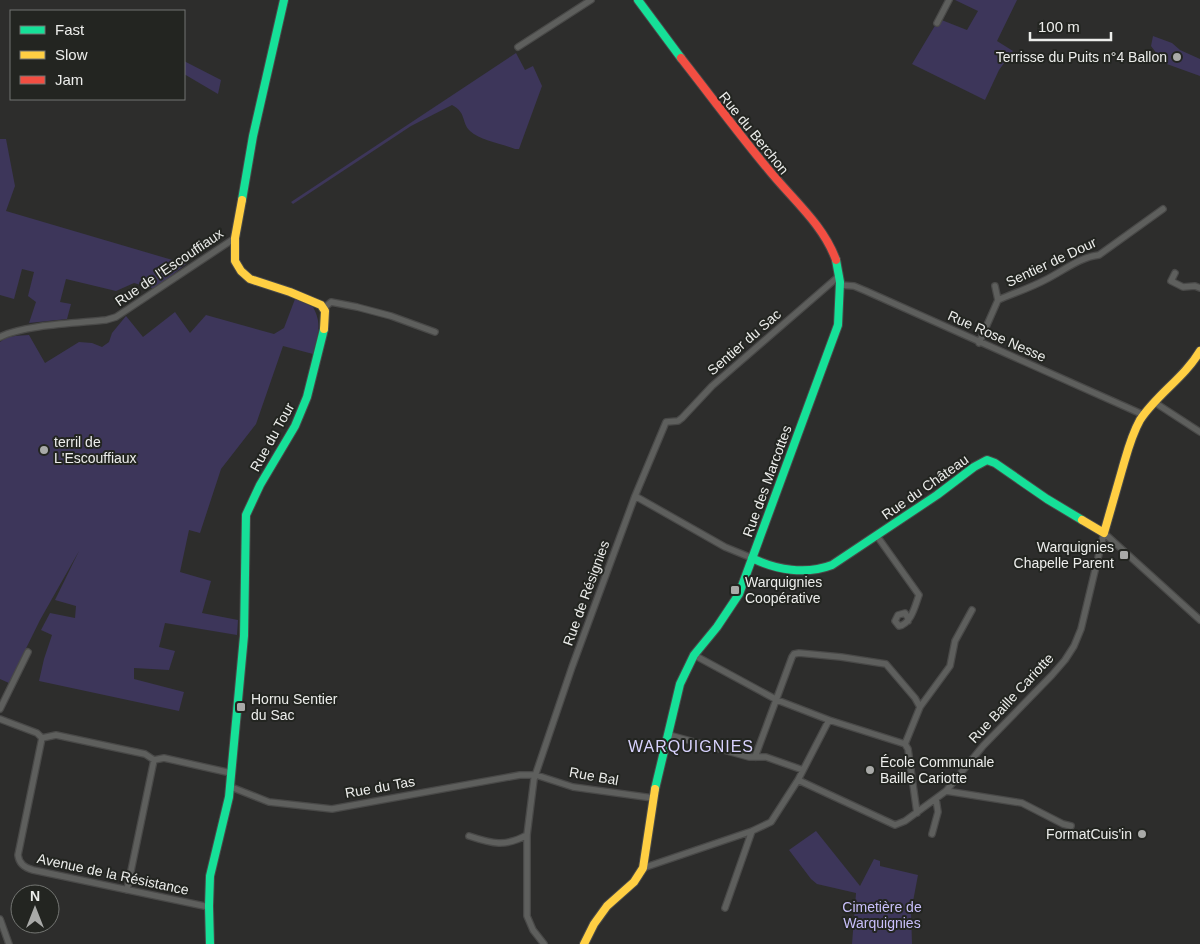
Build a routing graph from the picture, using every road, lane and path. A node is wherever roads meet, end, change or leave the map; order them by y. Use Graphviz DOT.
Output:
graph roads {
  1 [pos="284,0"];
  2 [pos="591,0"];
  3 [pos="638,0"];
  4 [pos="949,0"];
  5 [pos="937,23"];
  6 [pos="518,47"];
  7 [pos="1163,209"];
  8 [pos="235,238"];
  9 [pos="1175,273"];
  10 [pos="839,276"];
  11 [pos="840,285"];
  12 [pos="995,286"];
  13 [pos="1200,288"];
  14 [pos="998,300"];
  15 [pos="324,308"];
  16 [pos="435,332"];
  17 [pos="0,338"];
  18 [pos="979,342"];
  19 [pos="1200,351"];
  20 [pos="1154,402"];
  21 [pos="1144,415"];
  22 [pos="666,422"];
  23 [pos="1200,432"];
  24 [pos="635,496"];
  25 [pos="1104,533"];
  26 [pos="877,536"];
  27 [pos="752,558"];
  28 [pos="972,610"];
  29 [pos="1200,620"];
  30 [pos="908,621"];
  31 [pos="28,652"];
  32 [pos="694,655"];
  33 [pos="777,700"];
  34 [pos="920,707"];
  35 [pos="0,709"];
  36 [pos="0,719"];
  37 [pos="829,720"];
  38 [pos="669,735"];
  39 [pos="42,738"];
  40 [pos="905,744"];
  41 [pos="755,757"];
  42 [pos="154,760"];
  43 [pos="803,770"];
  44 [pos="231,772"];
  45 [pos="535,777"];
  46 [pos="798,780"];
  47 [pos="231,787"];
  48 [pos="946,791"];
  49 [pos="653,798"];
  50 [pos="936,799"];
  51 [pos="917,813"];
  52 [pos="1071,826"];
  53 [pos="752,831"];
  54 [pos="932,834"];
  55 [pos="527,835"];
  56 [pos="469,836"];
  57 [pos="643,868"];
  58 [pos="127,890"];
  59 [pos="209,907"];
  60 [pos="725,908"];
  61 [pos="0,919"];
  62 [pos="9,944"];
  63 [pos="210,944"];
  64 [pos="544,944"];
  65 [pos="584,944"];
  1 -- 8 [label="street"];
  2 -- 6 [label="street"];
  3 -- 10 [label="street, Rue du Berchon"];
  4 -- 5 [label="street"];
  7 -- 14 [label="street, Sentier de Dour"];
  8 -- 15 [label="street"];
  8 -- 17 [label="street, Rue de l'Escouffiaux"];
  9 -- 13 [label="street"];
  10 -- 11 [label="street, Rue du Berchon"];
  10 -- 22 [label="street, Sentier du Sac"];
  11 -- 18 [label="street, Rue Rose Nesse"];
  11 -- 27 [label="street, Rue des Marcottes"];
  12 -- 14 [label="street, Sentier de Dour"];
  14 -- 18 [label="street, Sentier de Dour"];
  15 -- 16 [label="street"];
  15 -- 44 [label="street, Rue du Tour"];
  18 -- 21 [label="street, Rue Rose Nesse"];
  19 -- 20 [label="street"];
  20 -- 21 [label="street"];
  20 -- 23 [label="street"];
  21 -- 25 [label="street"];
  22 -- 24 [label="street, Rue de Résignies"];
  24 -- 27 [label="street, Rue des Marcottes"];
  24 -- 45 [label="street, Rue de Résignies"];
  25 -- 26 [label="street, Rue du Château"];
  25 -- 29 [label="street"];
  25 -- 48 [label="street, Rue Baille Cariotte"];
  26 -- 27 [label="street, Rue du Château"];
  26 -- 30 [label="street"];
  27 -- 32 [label="street"];
  28 -- 34 [label="street"];
  31 -- 35 [label="street"];
  32 -- 33 [label="street"];
  32 -- 38 [label="street"];
  33 -- 34 [label="street"];
  33 -- 37 [label="street"];
  33 -- 41 [label="street"];
  34 -- 40 [label="street"];
  36 -- 39 [label="street"];
  37 -- 40 [label="street"];
  37 -- 43 [label="street"];
  38 -- 41 [label="street"];
  38 -- 49 [label="street"];
  39 -- 42 [label="street"];
  39 -- 58 [label="street, Avenue de la Résistance"];
  40 -- 51 [label="street"];
  41 -- 43 [label="street"];
  42 -- 44 [label="street"];
  42 -- 58 [label="street"];
  43 -- 46 [label="street"];
  44 -- 47 [label="street, Rue du Tour"];
  45 -- 47 [label="street, Rue du Tas"];
  45 -- 49 [label="street, Rue Bal"];
  45 -- 55 [label="street, Rue de Résignies"];
  46 -- 51 [label="street, Rue Baille Cariotte"];
  46 -- 53 [label="street"];
  47 -- 59 [label="street, Rue du Tour"];
  48 -- 50 [label="street, Rue Baille Cariotte"];
  48 -- 52 [label="street"];
  49 -- 57 [label="street"];
  50 -- 51 [label="street, Rue Baille Cariotte"];
  50 -- 54 [label="street"];
  53 -- 57 [label="street"];
  53 -- 60 [label="street"];
  55 -- 56 [label="street"];
  55 -- 64 [label="street"];
  57 -- 65 [label="street"];
  58 -- 59 [label="street, Avenue de la Résistance"];
  59 -- 63 [label="street, Rue du Tour"];
  61 -- 62 [label="street"];
}
